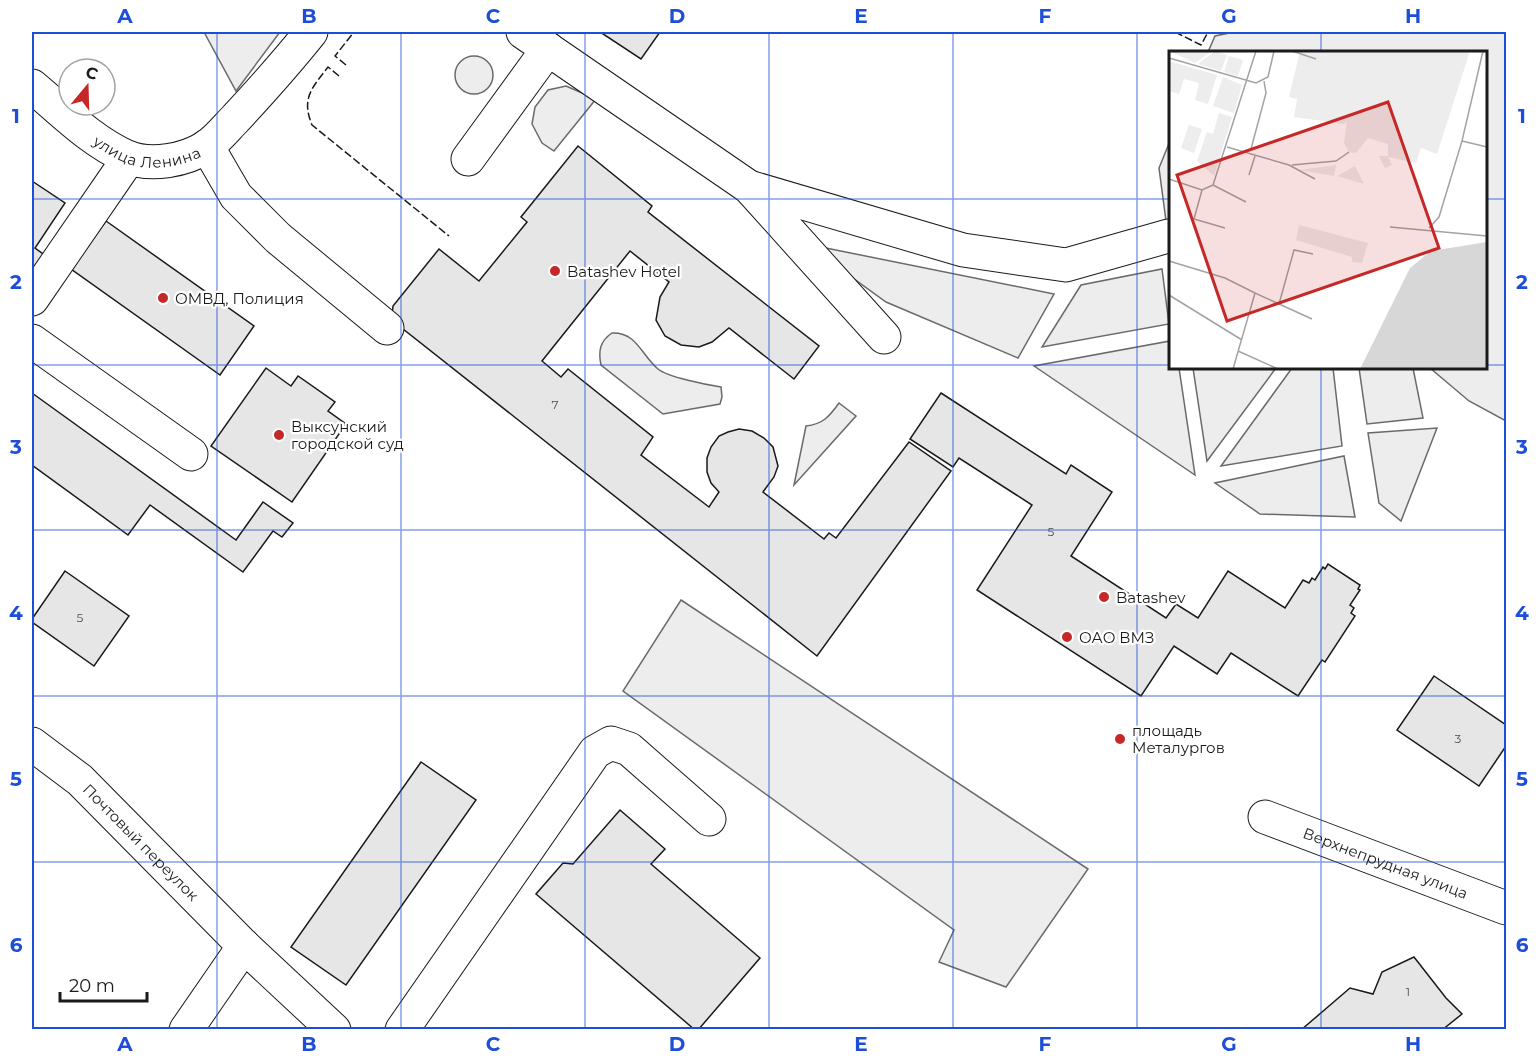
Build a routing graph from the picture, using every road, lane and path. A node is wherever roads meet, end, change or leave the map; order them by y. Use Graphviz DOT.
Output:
graph roads {
  1 [pos="310,32"];
  2 [pos="536,40"];
  3 [pos="32,86"];
  4 [pos="207,146"];
  5 [pos="129,158"];
  6 [pos="468,159"];
  7 [pos="748,187"];
  8 [pos="1168,236"];
  9 [pos="32,299"];
  10 [pos="387,328"];
  11 [pos="884,337"];
  12 [pos="32,341"];
  13 [pos="191,454"];
  14 [pos="32,744"];
  15 [pos="1264,818"];
  16 [pos="709,819"];
  17 [pos="1506,908"];
  18 [pos="244,946"];
  19 [pos="186,1029"];
  20 [pos="334,1029"];
  21 [pos="402,1029"];
  1 -- 4 [label="street"];
  2 -- 6 [label="street"];
  2 -- 7 [label="street"];
  3 -- 5 [label="street, улица Ленина"];
  4 -- 5 [label="street, улица Ленина"];
  4 -- 10 [label="street"];
  5 -- 9 [label="street"];
  7 -- 8 [label="street"];
  7 -- 11 [label="street"];
  12 -- 13 [label="street"];
  14 -- 18 [label="street, Почтовый переулок"];
  15 -- 17 [label="street, Верхнепрудная улица"];
  16 -- 21 [label="street"];
  18 -- 19 [label="street"];
  18 -- 20 [label="street, Почтовый переулок"];
}
